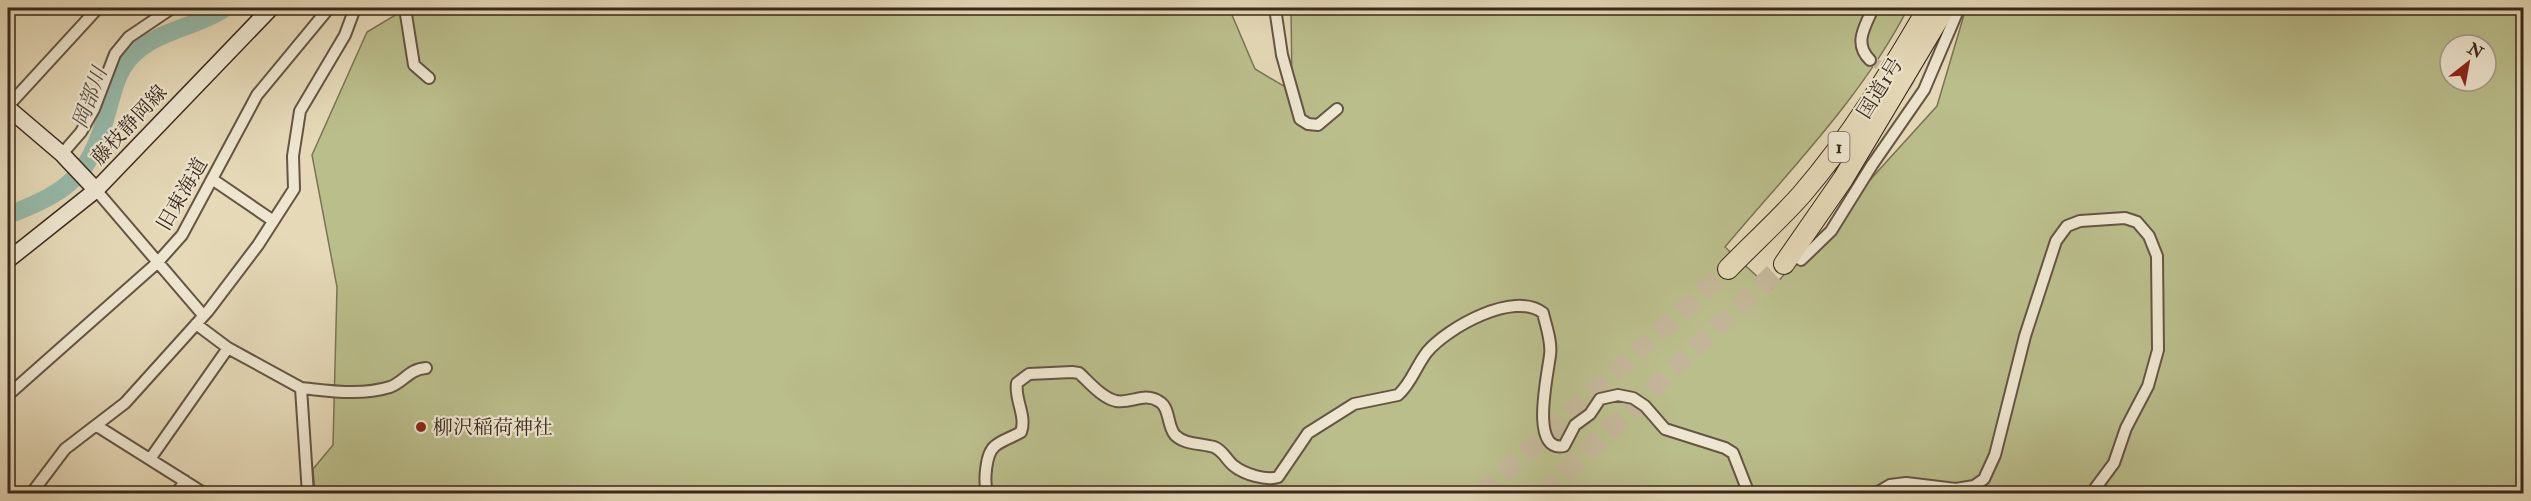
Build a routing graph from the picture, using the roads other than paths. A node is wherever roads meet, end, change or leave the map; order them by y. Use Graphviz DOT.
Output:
graph roads {
  1 [pos="172,8"];
  2 [pos="271,8"];
  3 [pos="329,8"];
  4 [pos="355,8"];
  5 [pos="405,8"];
  6 [pos="1275,8"];
  7 [pos="1873,8"];
  8 [pos="1928,8"];
  9 [pos="1945,8"];
  10 [pos="1959,8"];
  11 [pos="95,9"];
  12 [pos="1870,60"];
  13 [pos="429,78"];
  14 [pos="8,107"];
  15 [pos="1337,109"];
  16 [pos="62,154"];
  17 [pos="212,179"];
  18 [pos="92,186"];
  19 [pos="272,220"];
  20 [pos="8,260"];
  21 [pos="157,262"];
  22 [pos="1793,262"];
  23 [pos="1728,269"];
  24 [pos="200,319"];
  25 [pos="228,348"];
  26 [pos="426,368"];
  27 [pos="301,388"];
  28 [pos="8,395"];
  29 [pos="97,426"];
  30 [pos="150,459"];
  31 [pos="186,481"];
  32 [pos="31,494"];
  33 [pos="176,494"];
  34 [pos="205,494"];
  35 [pos="308,494"];
  36 [pos="987,494"];
  37 [pos="1749,494"];
  38 [pos="1875,494"];
  39 [pos="2091,494"];
  1 -- 16 [label="street"];
  2 -- 18 [label="main road, 藤枝静岡線"];
  3 -- 17 [label="street, 旧東海道"];
  4 -- 19 [label="street"];
  5 -- 13 [label="street"];
  6 -- 15 [label="street"];
  7 -- 12 [label="street"];
  8 -- 23 [label="highway, 国道1号 / 1"];
  9 -- 22 [label="highway, 国道1号 / 1"];
  10 -- 22 [label="street"];
  11 -- 14 [label="street"];
  14 -- 16 [label="main road"];
  16 -- 18 [label="main road"];
  17 -- 19 [label="street"];
  17 -- 21 [label="street, 旧東海道"];
  18 -- 20 [label="main road, 藤枝静岡線"];
  18 -- 21 [label="street"];
  19 -- 24 [label="street"];
  21 -- 24 [label="street"];
  21 -- 28 [label="street, 旧東海道"];
  24 -- 25 [label="street"];
  24 -- 29 [label="street"];
  25 -- 27 [label="street"];
  25 -- 30 [label="street"];
  26 -- 27 [label="street"];
  27 -- 35 [label="street"];
  29 -- 30 [label="street"];
  29 -- 32 [label="street"];
  30 -- 31 [label="street"];
  31 -- 33 [label="street"];
  31 -- 34 [label="street"];
  36 -- 37 [label="street"];
  38 -- 39 [label="street"];
}
